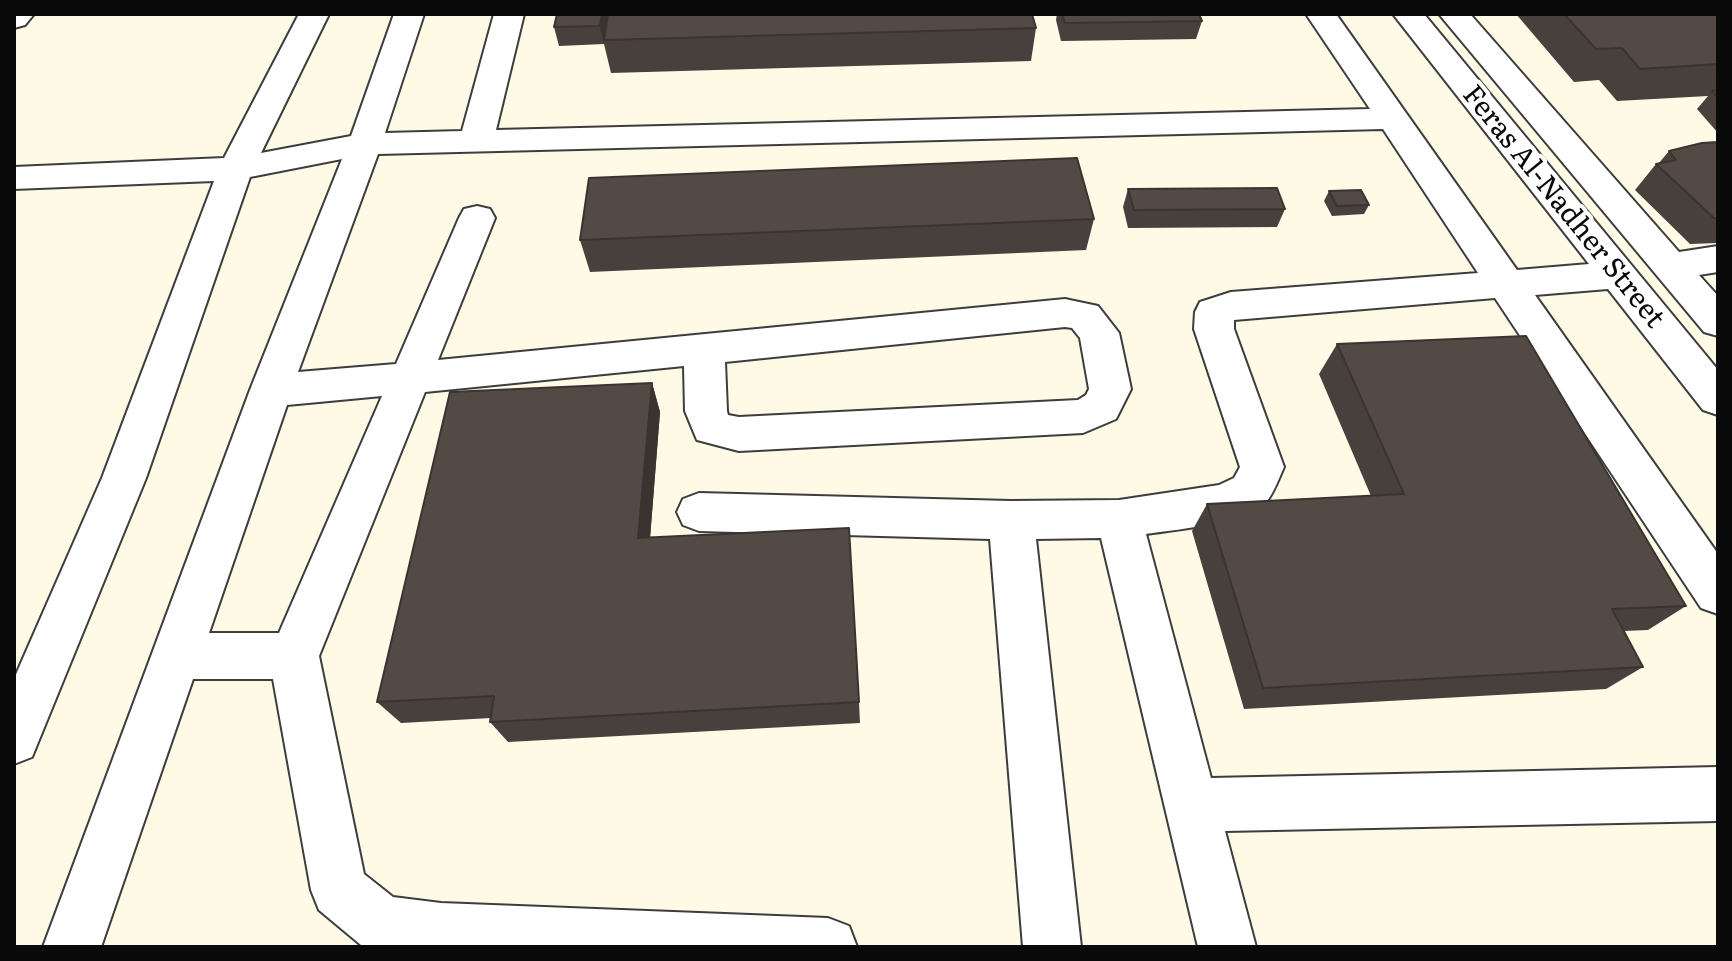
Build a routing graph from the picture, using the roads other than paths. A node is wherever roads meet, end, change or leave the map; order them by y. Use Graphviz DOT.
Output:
graph roads {
  1 [pos="19,14"];
  2 [pos="314,14"];
  3 [pos="409,14"];
  4 [pos="509,14"];
  5 [pos="1321,14"];
  6 [pos="1408,14"];
  7 [pos="1454,14"];
  8 [pos="14,19"];
  9 [pos="1391,119"];
  10 [pos="476,142"];
  11 [pos="365,144"];
  12 [pos="236,169"];
  13 [pos="14,178"];
  14 [pos="477,218"];
  15 [pos="1718,259"];
  16 [pos="1670,266"];
  17 [pos="1618,275"];
  18 [pos="1505,285"];
  19 [pos="1718,322"];
  20 [pos="704,347"];
  21 [pos="409,379"];
  22 [pos="271,390"];
  23 [pos="1718,399"];
  24 [pos="699,512"];
  25 [pos="1119,519"];
  26 [pos="1011,520"];
  27 [pos="1718,593"];
  28 [pos="178,656"];
  29 [pos="294,656"];
  30 [pos="14,739"];
  31 [pos="1718,794"];
  32 [pos="1191,805"];
  33 [pos="72,947"];
  34 [pos="828,947"];
  35 [pos="1052,947"];
  36 [pos="1227,947"];
  1 -- 8 [label="street"];
  2 -- 12 [label="street"];
  3 -- 11 [label="street"];
  4 -- 10 [label="street"];
  5 -- 9 [label="street"];
  6 -- 17 [label="street, Feras Al-Nadher Street"];
  7 -- 16 [label="street, Feras Al-Nadher Street"];
  9 -- 10 [label="street"];
  9 -- 18 [label="street"];
  10 -- 11 [label="street"];
  11 -- 12 [label="street"];
  11 -- 22 [label="street"];
  12 -- 13 [label="street"];
  12 -- 30 [label="street"];
  14 -- 21 [label="street"];
  15 -- 16 [label="street"];
  16 -- 19 [label="street, Feras Al-Nadher Street"];
  17 -- 18 [label="street"];
  17 -- 23 [label="street, Feras Al-Nadher Street"];
  18 -- 25 [label="street"];
  18 -- 27 [label="street"];
  20 -- 20 [label="street"];
  20 -- 21 [label="street"];
  21 -- 22 [label="street"];
  21 -- 29 [label="street"];
  22 -- 28 [label="street"];
  24 -- 26 [label="street"];
  25 -- 26 [label="street"];
  25 -- 32 [label="street"];
  26 -- 35 [label="street"];
  28 -- 29 [label="street"];
  28 -- 33 [label="street"];
  29 -- 34 [label="street"];
  31 -- 32 [label="street"];
  32 -- 36 [label="street"];
}
